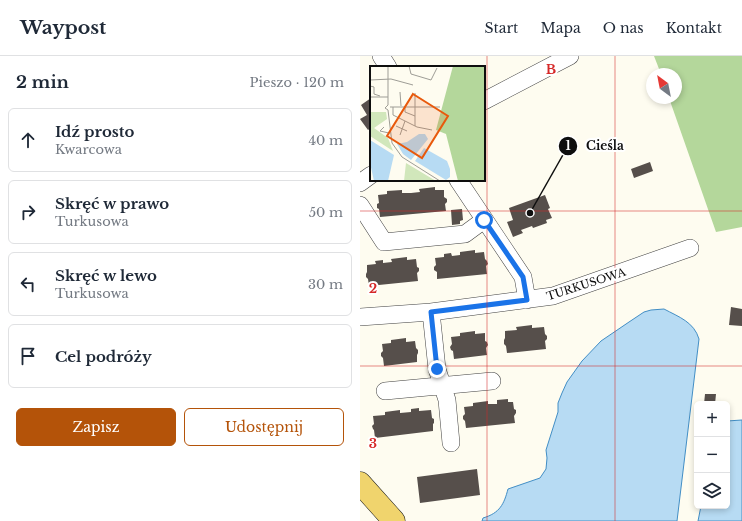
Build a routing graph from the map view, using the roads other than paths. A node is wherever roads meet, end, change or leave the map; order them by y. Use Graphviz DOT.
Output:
graph roads {
  1 [pos="381,56"];
  2 [pos="570,56"];
  3 [pos="387,66"];
  4 [pos="485,100"];
  5 [pos="370,176"];
  6 [pos="459,181"];
  7 [pos="360,183"];
  8 [pos="360,206"];
  9 [pos="484,220"];
  10 [pos="690,248"];
  11 [pos="527,300"];
  12 [pos="431,312"];
  13 [pos="360,317"];
  14 [pos="492,381"];
  15 [pos="442,386"];
  16 [pos="385,391"];
  17 [pos="451,443"];
  18 [pos="361,486"];
  19 [pos="394,521"];
  1 -- 3 [label="street"];
  2 -- 4 [label="street"];
  5 -- 7 [label="street"];
  6 -- 9 [label="street"];
  8 -- 9 [label="street"];
  9 -- 11 [label="street"];
  10 -- 11 [label="street, TURKUSOWA"];
  11 -- 12 [label="street, TURKUSOWA"];
  12 -- 13 [label="street, TURKUSOWA"];
  12 -- 15 [label="street"];
  14 -- 15 [label="street"];
  15 -- 16 [label="street"];
  15 -- 17 [label="street"];
  18 -- 19 [label="main road"];
}
